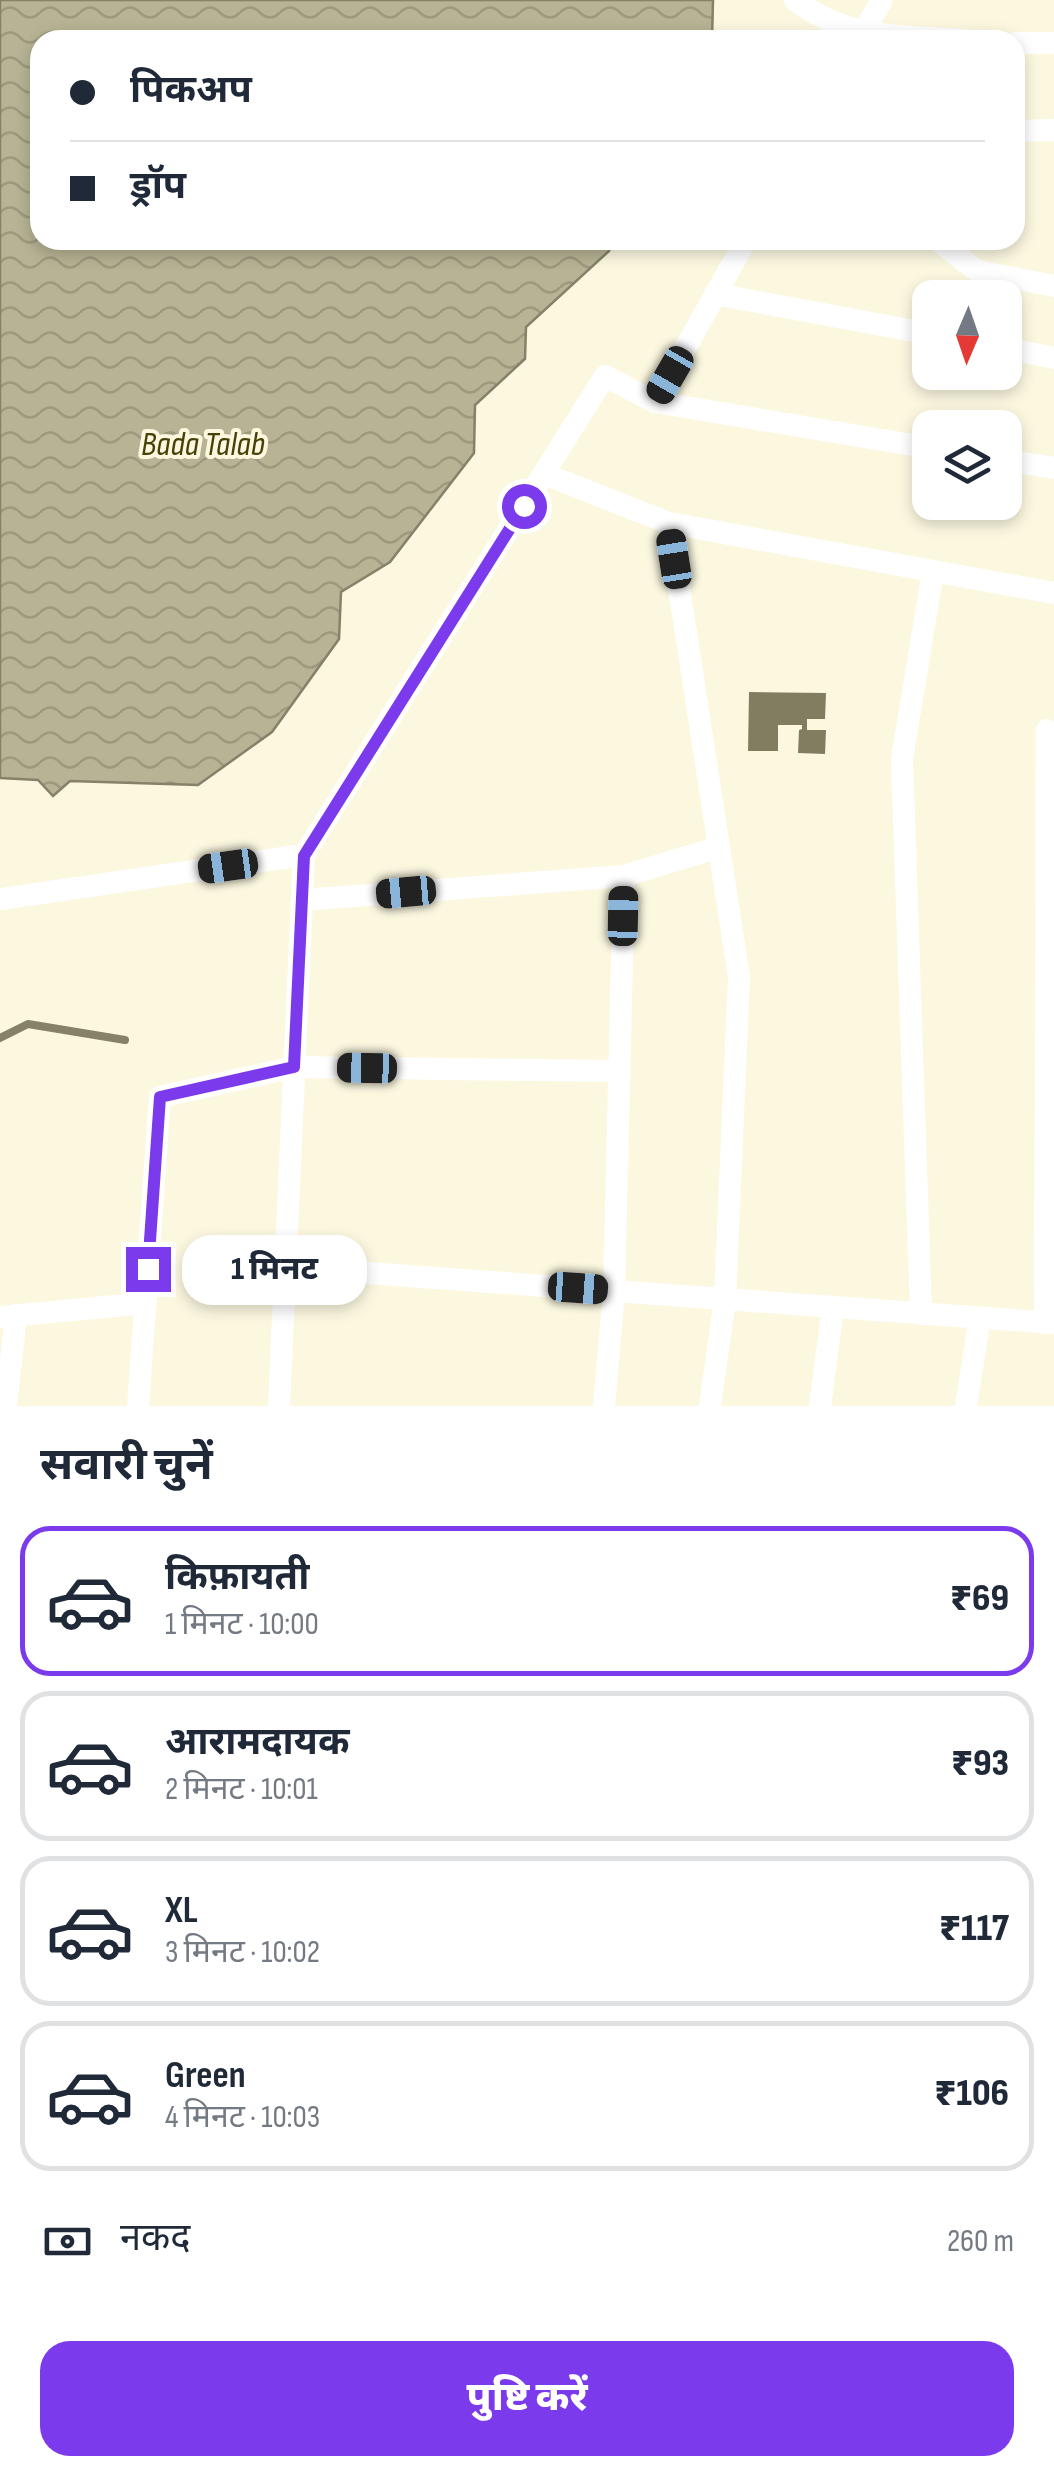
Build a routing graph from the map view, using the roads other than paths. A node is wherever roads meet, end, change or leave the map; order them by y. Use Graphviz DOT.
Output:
graph roads {
  1 [pos="795,0"];
  2 [pos="882,0"];
  3 [pos="847,30"];
  4 [pos="865,30"];
  5 [pos="1025,43"];
  6 [pos="1054,43"];
  7 [pos="1054,130"];
  8 [pos="1025,131"];
  9 [pos="740,250"];
  10 [pos="948,250"];
  11 [pos="1054,286"];
  12 [pos="716,294"];
  13 [pos="912,331"];
  14 [pos="1022,351"];
  15 [pos="1054,358"];
  16 [pos="655,402"];
  17 [pos="912,445"];
  18 [pos="1022,463"];
  19 [pos="1054,468"];
  20 [pos="544,474"];
  21 [pos="669,523"];
  22 [pos="933,571"];
  23 [pos="1054,593"];
  24 [pos="1047,730"];
  25 [pos="718,847"];
  26 [pos="304,856"];
  27 [pos="624,876"];
  28 [pos="0,899"];
  29 [pos="302,900"];
  30 [pos="294,1067"];
  31 [pos="620,1072"];
  32 [pos="285,1267"];
  33 [pos="614,1291"];
  34 [pos="725,1299"];
  35 [pos="146,1303"];
  36 [pos="833,1307"];
  37 [pos="921,1314"];
  38 [pos="8,1316"];
  39 [pos="980,1318"];
  40 [pos="1049,1323"];
  41 [pos="6,1406"];
  42 [pos="138,1406"];
  43 [pos="279,1406"];
  44 [pos="604,1406"];
  45 [pos="710,1406"];
  46 [pos="820,1406"];
  47 [pos="966,1406"];
  1 -- 3 [label="street"];
  2 -- 4 [label="street"];
  5 -- 6 [label="street"];
  7 -- 8 [label="street"];
  9 -- 12 [label="street"];
  10 -- 11 [label="street"];
  12 -- 13 [label="street"];
  12 -- 16 [label="street"];
  14 -- 15 [label="street"];
  16 -- 17 [label="street"];
  16 -- 20 [label="street"];
  18 -- 19 [label="street"];
  20 -- 21 [label="street"];
  20 -- 26 [label="street"];
  21 -- 22 [label="street"];
  21 -- 25 [label="street"];
  22 -- 23 [label="street"];
  22 -- 37 [label="street"];
  24 -- 40 [label="street"];
  25 -- 27 [label="street"];
  25 -- 34 [label="street"];
  26 -- 28 [label="street"];
  26 -- 29 [label="street"];
  27 -- 29 [label="street"];
  27 -- 31 [label="street"];
  29 -- 30 [label="street"];
  30 -- 31 [label="street"];
  30 -- 32 [label="street"];
  30 -- 35 [label="street"];
  31 -- 33 [label="street"];
  32 -- 33 [label="street"];
  32 -- 43 [label="street"];
  33 -- 34 [label="street"];
  33 -- 44 [label="street"];
  34 -- 36 [label="street"];
  34 -- 45 [label="street"];
  35 -- 38 [label="street"];
  35 -- 42 [label="street"];
  36 -- 37 [label="street"];
  36 -- 46 [label="street"];
  37 -- 39 [label="street"];
  38 -- 41 [label="street"];
  39 -- 40 [label="street"];
  39 -- 47 [label="street"];
}
